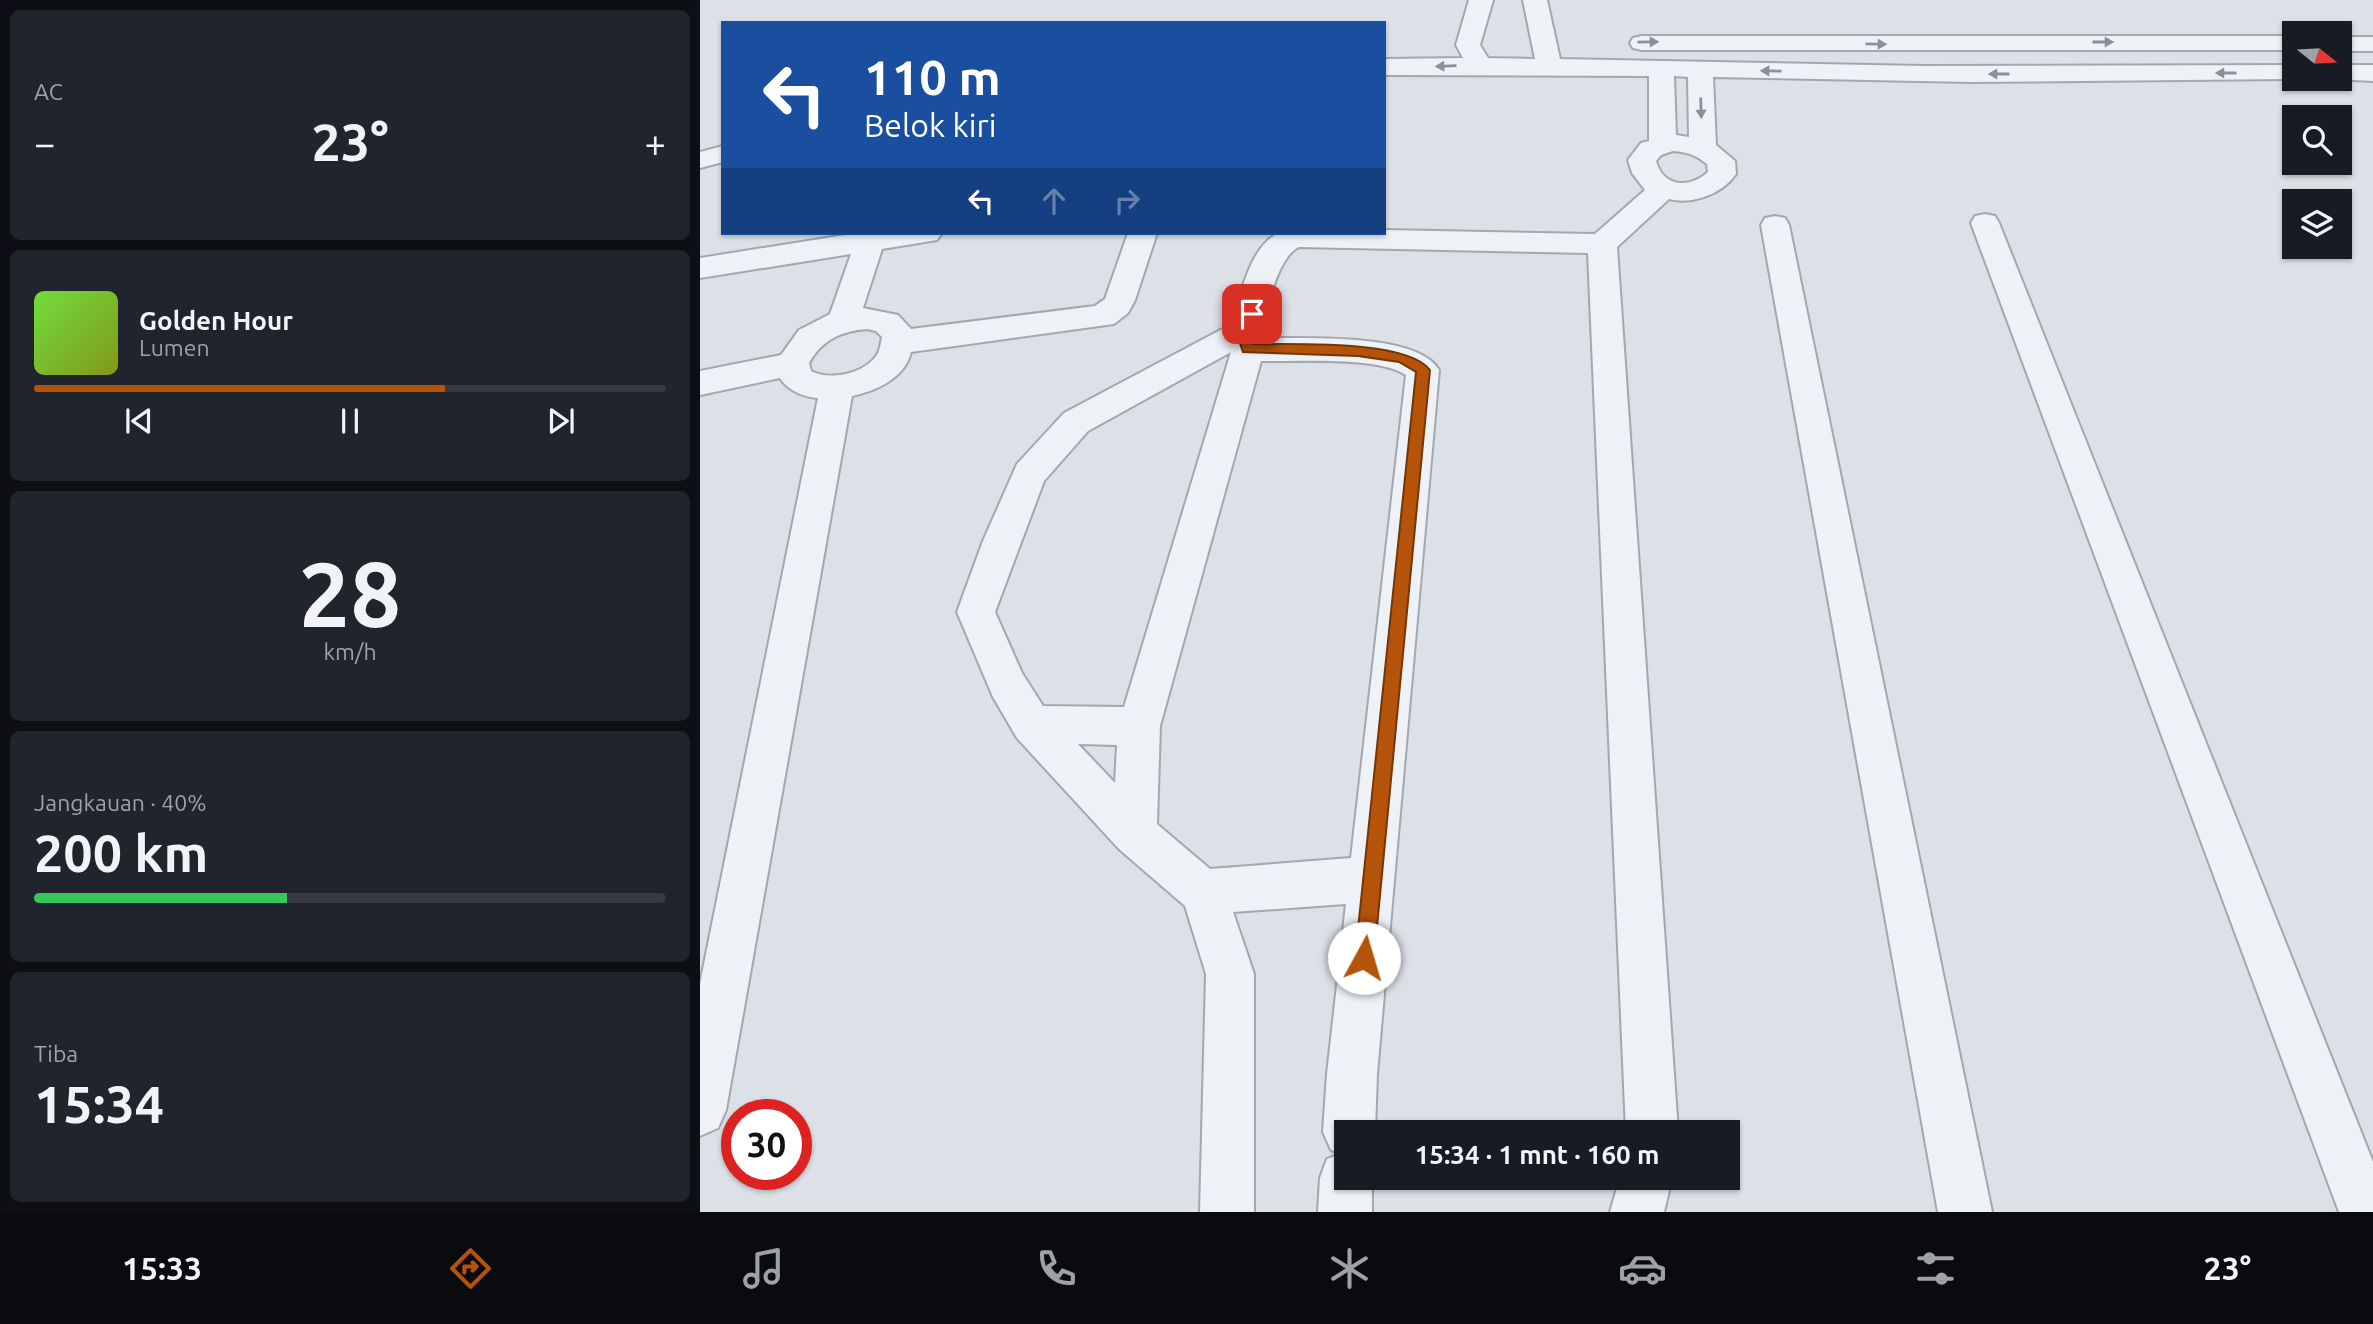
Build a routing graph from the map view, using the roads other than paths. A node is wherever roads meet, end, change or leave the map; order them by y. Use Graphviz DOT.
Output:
graph roads {
  1 [pos="1481,0"];
  2 [pos="1536,1"];
  3 [pos="1624,43"];
  4 [pos="2282,43"];
  5 [pos="1584,44"];
  6 [pos="2352,44"];
  7 [pos="2373,44"];
  8 [pos="1386,46"];
  9 [pos="1474,55"];
  10 [pos="1546,56"];
  11 [pos="1386,68"];
  12 [pos="1661,68"];
  13 [pos="1700,69"];
  14 [pos="2282,73"];
  15 [pos="2352,73"];
  16 [pos="2373,73"];
  17 [pos="721,133"];
  18 [pos="700,138"];
  19 [pos="1663,146"];
  20 [pos="1703,147"];
  21 [pos="721,155"];
  22 [pos="700,160"];
  23 [pos="1664,188"];
  24 [pos="1984,223"];
  25 [pos="1775,225"];
  26 [pos="900,235"];
  27 [pos="1141,235"];
  28 [pos="871,237"];
  29 [pos="1602,244"];
  30 [pos="700,268"];
  31 [pos="843,321"];
  32 [pos="1245,340"];
  33 [pos="899,342"];
  34 [pos="793,364"];
  35 [pos="700,383"];
  36 [pos="836,388"];
  37 [pos="1032,725"];
  38 [pos="1139,726"];
  39 [pos="1135,834"];
  40 [pos="1372,879"];
  41 [pos="1203,892"];
  42 [pos="700,1110"];
  43 [pos="1350,1120"];
  44 [pos="1651,1120"];
  45 [pos="1346,1190"];
  46 [pos="1643,1190"];
  47 [pos="1227,1212"];
  48 [pos="1345,1212"];
  49 [pos="1637,1212"];
  50 [pos="1965,1212"];
  51 [pos="2366,1212"];
  1 -- 2 [label="street"];
  1 -- 9 [label="street"];
  2 -- 10 [label="street"];
  3 -- 4 [label="street, one-way"];
  5 -- 10 [label="street"];
  6 -- 7 [label="street"];
  8 -- 9 [label="street"];
  9 -- 10 [label="street"];
  9 -- 11 [label="street, one-way"];
  10 -- 12 [label="street"];
  12 -- 13 [label="street"];
  12 -- 19 [label="street"];
  14 -- 13 [label="street, one-way"];
  13 -- 20 [label="street, one-way"];
  15 -- 16 [label="street"];
  17 -- 18 [label="street"];
  19 -- 20 [label="street"];
  19 -- 23 [label="street"];
  20 -- 23 [label="street"];
  21 -- 22 [label="street"];
  23 -- 29 [label="street"];
  24 -- 51 [label="street"];
  25 -- 50 [label="street"];
  26 -- 28 [label="street"];
  27 -- 33 [label="street"];
  28 -- 30 [label="street"];
  28 -- 31 [label="street"];
  29 -- 32 [label="street"];
  29 -- 44 [label="street"];
  31 -- 33 [label="street"];
  31 -- 34 [label="street"];
  32 -- 37 [label="street"];
  32 -- 38 [label="street"];
  32 -- 40 [label="street"];
  33 -- 36 [label="street"];
  34 -- 35 [label="street"];
  34 -- 36 [label="street"];
  36 -- 42 [label="street"];
  37 -- 38 [label="street"];
  37 -- 39 [label="street"];
  38 -- 39 [label="street"];
  39 -- 41 [label="street"];
  40 -- 41 [label="street"];
  40 -- 43 [label="street"];
  41 -- 47 [label="street"];
  45 -- 48 [label="street"];
  46 -- 49 [label="street"];
}
